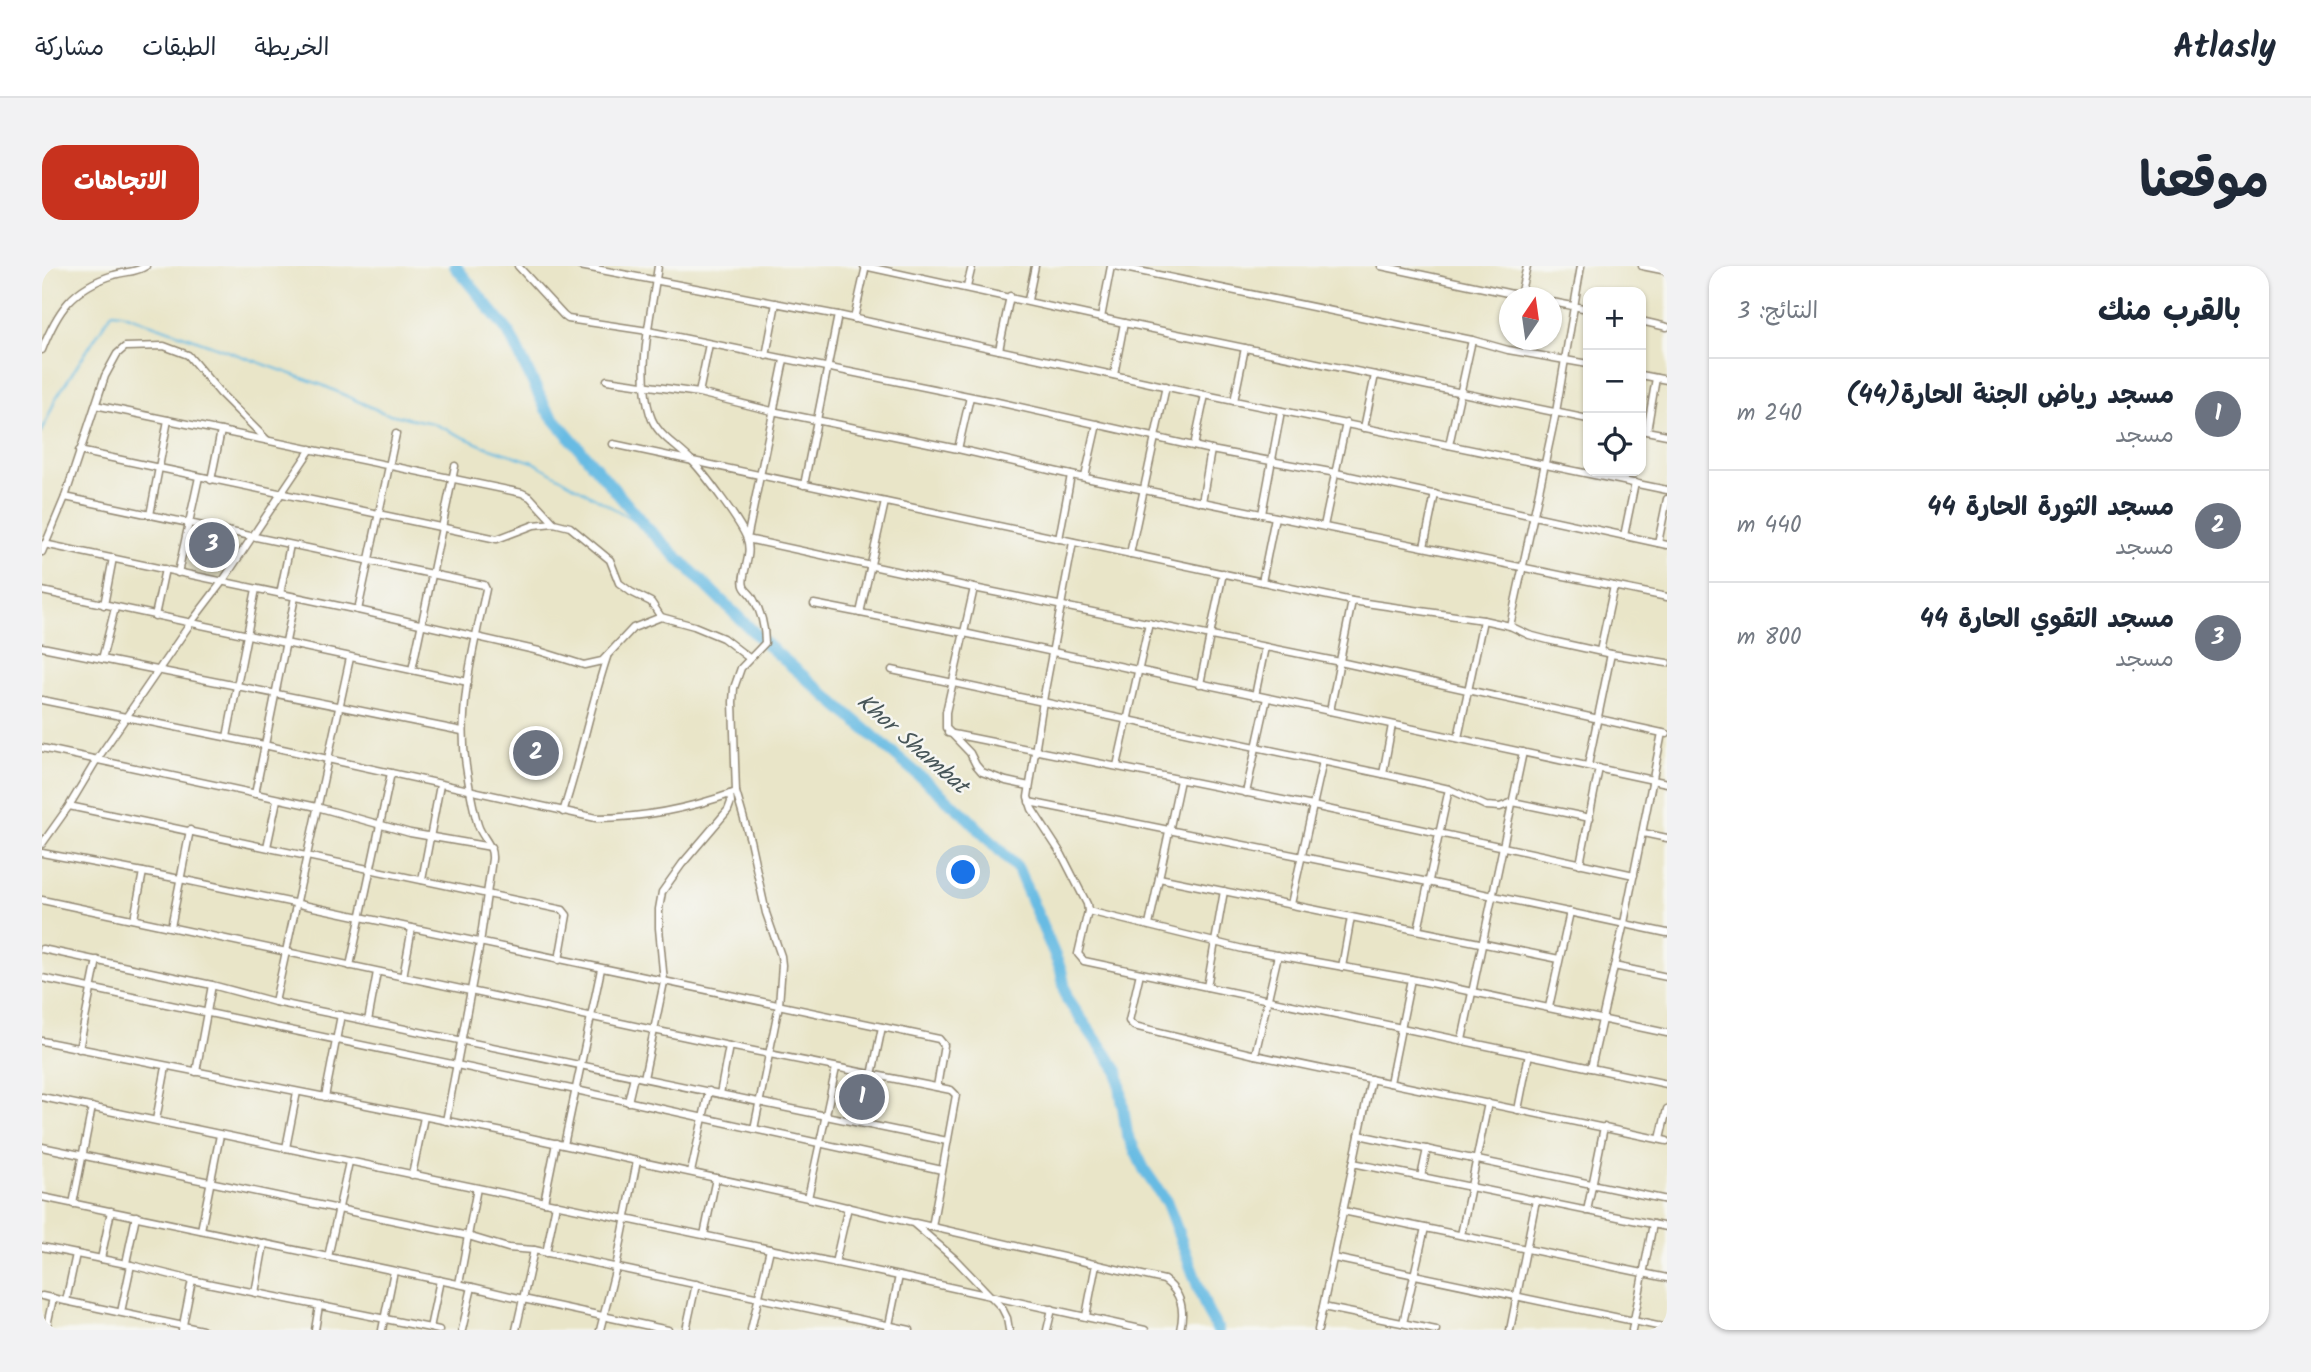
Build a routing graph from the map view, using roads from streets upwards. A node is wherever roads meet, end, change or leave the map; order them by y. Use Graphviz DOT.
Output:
graph roads {
  1 [pos="145,266"];
  2 [pos="518,266"];
  3 [pos="580,266"];
  4 [pos="658,266"];
  5 [pos="865,266"];
  6 [pos="972,266"];
  7 [pos="1035,266"];
  8 [pos="1113,266"];
  9 [pos="1381,266"];
  10 [pos="1427,266"];
  11 [pos="1527,266"];
  12 [pos="1581,266"];
  13 [pos="1642,266"];
  14 [pos="594,267"];
  15 [pos="1666,269"];
  16 [pos="1425,275"];
  17 [pos="656,282"];
  18 [pos="1522,287"];
  19 [pos="967,288"];
  20 [pos="1499,291"];
  21 [pos="1010,296"];
  22 [pos="1028,300"];
  23 [pos="776,303"];
  24 [pos="1562,304"];
  25 [pos="1574,306"];
  26 [pos="1583,309"];
  27 [pos="838,315"];
  28 [pos="1101,318"];
  29 [pos="855,319"];
  30 [pos="1646,322"];
  31 [pos="1124,323"];
  32 [pos="1667,327"];
  33 [pos="648,331"];
  34 [pos="1472,340"];
  35 [pos="709,344"];
  36 [pos="1245,348"];
  37 [pos="42,350"];
  38 [pos="999,350"];
  39 [pos="766,356"];
  40 [pos="1564,359"];
  41 [pos="784,360"];
  42 [pos="1583,363"];
  43 [pos="828,368"];
  44 [pos="1114,375"];
  45 [pos="1375,375"];
  46 [pos="1646,376"];
  47 [pos="1656,378"];
  48 [pos="607,380"];
  49 [pos="1667,380"];
  50 [pos="645,384"];
  51 [pos="1167,386"];
  52 [pos="1459,391"];
  53 [pos="698,393"];
  54 [pos="1205,395"];
  55 [pos="970,397"];
  56 [pos="1234,401"];
  57 [pos="95,405"];
  58 [pos="772,411"];
  59 [pos="1281,411"];
  60 [pos="1556,412"];
  61 [pos="1583,418"];
  62 [pos="169,420"];
  63 [pos="817,420"];
  64 [pos="1646,422"];
  65 [pos="1346,423"];
  66 [pos="1097,424"];
  67 [pos="1364,428"];
  68 [pos="221,430"];
  69 [pos="1646,431"];
  70 [pos="396,434"];
  71 [pos="1667,435"];
  72 [pos="1155,438"];
  73 [pos="267,440"];
  74 [pos="613,444"];
  75 [pos="1449,445"];
  76 [pos="1194,446"];
  77 [pos="311,449"];
  78 [pos="958,449"];
  79 [pos="1211,450"];
  80 [pos="79,451"];
  81 [pos="693,461"];
  82 [pos="1271,461"];
  83 [pos="1544,465"];
  84 [pos="389,466"];
  85 [pos="456,466"];
  86 [pos="159,469"];
  87 [pos="1336,473"];
  88 [pos="760,475"];
  89 [pos="1071,475"];
  90 [pos="1619,476"];
  91 [pos="199,477"];
  92 [pos="1085,477"];
  93 [pos="453,479"];
  94 [pos="212,480"];
  95 [pos="1618,480"];
  96 [pos="1635,484"];
  97 [pos="804,485"];
  98 [pos="1144,490"];
  99 [pos="1667,490"];
  100 [pos="281,494"];
  101 [pos="1435,494"];
  102 [pos="65,497"];
  103 [pos="1667,499"];
  104 [pos="885,502"];
  105 [pos="1202,502"];
  106 [pos="379,514"];
  107 [pos="1262,514"];
  108 [pos="150,515"];
  109 [pos="1535,516"];
  110 [pos="1275,517"];
  111 [pos="554,523"];
  112 [pos="189,524"];
  113 [pos="1324,526"];
  114 [pos="443,527"];
  115 [pos="1624,536"];
  116 [pos="252,537"];
  117 [pos="747,539"];
  118 [pos="1059,539"];
  119 [pos="1073,542"];
  120 [pos="1658,543"];
  121 [pos="44,544"];
  122 [pos="290,545"];
  123 [pos="1667,545"];
  124 [pos="1424,547"];
  125 [pos="42,552"];
  126 [pos="1130,554"];
  127 [pos="113,558"];
  128 [pos="369,561"];
  129 [pos="871,565"];
  130 [pos="1524,568"];
  131 [pos="165,569"];
  132 [pos="178,573"];
  133 [pos="1223,573"];
  134 [pos="433,574"];
  135 [pos="222,582"];
  136 [pos="1262,582"];
  137 [pos="1614,586"];
  138 [pos="974,588"];
  139 [pos="256,589"];
  140 [pos="42,591"];
  141 [pos="280,594"];
  142 [pos="295,597"];
  143 [pos="1667,597"];
  144 [pos="1352,601"];
  145 [pos="814,604"];
  146 [pos="1061,604"];
  147 [pos="104,605"];
  148 [pos="115,608"];
  149 [pos="358,611"];
  150 [pos="860,613"];
  151 [pos="155,616"];
  152 [pos="661,617"];
  153 [pos="1483,620"];
  154 [pos="1149,623"];
  155 [pos="190,624"];
  156 [pos="422,625"];
  157 [pos="1510,626"];
  158 [pos="964,633"];
  159 [pos="247,635"];
  160 [pos="1210,636"];
  161 [pos="475,637"];
  162 [pos="286,643"];
  163 [pos="42,647"];
  164 [pos="1265,647"];
  165 [pos="1600,651"];
  166 [pos="1052,653"];
  167 [pos="1611,654"];
  168 [pos="607,656"];
  169 [pos="350,658"];
  170 [pos="749,658"];
  171 [pos="102,659"];
  172 [pos="1340,662"];
  173 [pos="1667,663"];
  174 [pos="412,670"];
  175 [pos="892,670"];
  176 [pos="158,671"];
  177 [pos="1139,671"];
  178 [pos="468,682"];
  179 [pos="953,682"];
  180 [pos="1200,684"];
  181 [pos="236,686"];
  182 [pos="1468,690"];
  183 [pos="275,694"];
  184 [pos="1255,696"];
  185 [pos="1267,698"];
  186 [pos="42,700"];
  187 [pos="1043,701"];
  188 [pos="340,706"];
  189 [pos="1330,711"];
  190 [pos="126,717"];
  191 [pos="1598,719"];
  192 [pos="1129,720"];
  193 [pos="1392,725"];
  194 [pos="463,731"];
  195 [pos="948,733"];
  196 [pos="1664,734"];
  197 [pos="227,737"];
  198 [pos="1458,738"];
  199 [pos="264,745"];
  200 [pos="1257,747"];
  201 [pos="42,748"];
  202 [pos="1035,749"];
  203 [pos="1523,752"];
  204 [pos="328,758"];
  205 [pos="96,761"];
  206 [pos="1323,761"];
  207 [pos="1588,765"];
  208 [pos="1117,766"];
  209 [pos="1599,768"];
  210 [pos="391,773"];
  211 [pos="1383,774"];
  212 [pos="1180,780"];
  213 [pos="1654,780"];
  214 [pos="1667,783"];
  215 [pos="440,785"];
  216 [pos="1029,786"];
  217 [pos="1449,789"];
  218 [pos="470,790"];
  219 [pos="733,793"];
  220 [pos="1246,793"];
  221 [pos="255,794"];
  222 [pos="277,800"];
  223 [pos="1029,802"];
  224 [pos="1513,802"];
  225 [pos="69,806"];
  226 [pos="1313,806"];
  227 [pos="317,807"];
  228 [pos="563,812"];
  229 [pos="1590,818"];
  230 [pos="380,823"];
  231 [pos="190,830"];
  232 [pos="1168,830"];
  233 [pos="1643,833"];
  234 [pos="1438,834"];
  235 [pos="430,835"];
  236 [pos="1667,838"];
  237 [pos="42,844"];
  238 [pos="267,847"];
  239 [pos="491,847"];
  240 [pos="1502,848"];
  241 [pos="42,853"];
  242 [pos="306,856"];
  243 [pos="1301,856"];
  244 [pos="1580,864"];
  245 [pos="369,869"];
  246 [pos="143,872"];
  247 [pos="1634,875"];
  248 [pos="1159,878"];
  249 [pos="180,879"];
  250 [pos="422,880"];
  251 [pos="1428,881"];
  252 [pos="1224,891"];
  253 [pos="487,893"];
  254 [pos="1491,895"];
  255 [pos="42,900"];
  256 [pos="296,904"];
  257 [pos="1291,904"];
  258 [pos="1088,911"];
  259 [pos="1570,912"];
  260 [pos="1351,917"];
  261 [pos="360,918"];
  262 [pos="134,919"];
  263 [pos="1624,923"];
  264 [pos="1149,925"];
  265 [pos="171,927"];
  266 [pos="411,928"];
  267 [pos="1418,930"];
  268 [pos="1667,933"];
  269 [pos="1216,942"];
  270 [pos="480,943"];
  271 [pos="1482,943"];
  272 [pos="42,949"];
  273 [pos="285,952"];
  274 [pos="1278,955"];
  275 [pos="1559,959"];
  276 [pos="97,960"];
  277 [pos="559,960"];
  278 [pos="350,966"];
  279 [pos="1614,966"];
  280 [pos="1342,967"];
  281 [pos="601,969"];
  282 [pos="377,972"];
  283 [pos="1140,973"];
  284 [pos="403,977"];
  285 [pos="1667,977"];
  286 [pos="42,978"];
  287 [pos="1410,979"];
  288 [pos="664,982"];
  289 [pos="212,985"];
  290 [pos="1207,987"];
  291 [pos="91,988"];
  292 [pos="471,991"];
  293 [pos="1472,992"];
  294 [pos="1267,1000"];
  295 [pos="275,1002"];
  296 [pos="779,1005"];
  297 [pos="1549,1007"];
  298 [pos="206,1012"];
  299 [pos="341,1015"];
  300 [pos="591,1017"];
  301 [pos="1602,1019"];
  302 [pos="368,1021"];
  303 [pos="882,1027"];
  304 [pos="1399,1028"];
  305 [pos="654,1030"];
  306 [pos="1667,1033"];
  307 [pos="461,1040"];
  308 [pos="1462,1040"];
  309 [pos="42,1041"];
  310 [pos="335,1041"];
  311 [pos="729,1046"];
  312 [pos="79,1049"];
  313 [pos="769,1054"];
  314 [pos="1529,1054"];
  315 [pos="1255,1055"];
  316 [pos="581,1064"];
  317 [pos="456,1065"];
  318 [pos="166,1067"];
  319 [pos="836,1068"];
  320 [pos="1591,1068"];
  321 [pos="196,1072"];
  322 [pos="872,1075"];
  323 [pos="634,1076"];
  324 [pos="644,1078"];
  325 [pos="1371,1079"];
  326 [pos="1390,1083"];
  327 [pos="1667,1084"];
  328 [pos="937,1087"];
  329 [pos="576,1090"];
  330 [pos="709,1091"];
  331 [pos="297,1092"];
  332 [pos="720,1094"];
  333 [pos="42,1097"];
  334 [pos="325,1097"];
  335 [pos="628,1102"];
  336 [pos="759,1102"];
  337 [pos="1489,1104"];
  338 [pos="92,1107"];
  339 [pos="1667,1109"];
  340 [pos="1518,1110"];
  341 [pos="826,1116"];
  342 [pos="424,1117"];
  343 [pos="703,1118"];
  344 [pos="156,1120"];
  345 [pos="446,1121"];
  346 [pos="1604,1128"];
  347 [pos="754,1129"];
  348 [pos="220,1135"];
  349 [pos="1359,1135"];
  350 [pos="1664,1140"];
  351 [pos="947,1141"];
  352 [pos="556,1143"];
  353 [pos="820,1143"];
  354 [pos="564,1145"];
  355 [pos="42,1147"];
  356 [pos="286,1149"];
  357 [pos="1426,1149"];
  358 [pos="82,1156"];
  359 [pos="1478,1160"];
  360 [pos="637,1161"];
  361 [pos="349,1162"];
  362 [pos="1353,1163"];
  363 [pos="942,1170"];
  364 [pos="691,1172"];
  365 [pos="412,1175"];
  366 [pos="1421,1177"];
  367 [pos="716,1178"];
  368 [pos="210,1183"];
  369 [pos="1592,1184"];
  370 [pos="1472,1187"];
  371 [pos="477,1188"];
  372 [pos="42,1197"];
  373 [pos="808,1198"];
  374 [pos="1536,1200"];
  375 [pos="1667,1200"];
  376 [pos="544,1202"];
  377 [pos="74,1203"];
  378 [pos="556,1205"];
  379 [pos="848,1207"];
  380 [pos="339,1209"];
  381 [pos="1587,1210"];
  382 [pos="111,1211"];
  383 [pos="1343,1211"];
  384 [pos="136,1216"];
  385 [pos="625,1219"];
  386 [pos="913,1223"];
  387 [pos="1653,1224"];
  388 [pos="932,1227"];
  389 [pos="1667,1227"];
  390 [pos="1425,1228"];
  391 [pos="201,1230"];
  392 [pos="704,1235"];
  393 [pos="1461,1235"];
  394 [pos="468,1236"];
  395 [pos="264,1244"];
  396 [pos="42,1247"];
  397 [pos="770,1249"];
  398 [pos="1527,1249"];
  399 [pos="534,1250"];
  400 [pos="547,1252"];
  401 [pos="76,1254"];
  402 [pos="328,1257"];
  403 [pos="1334,1258"];
  404 [pos="101,1259"];
  405 [pos="835,1263"];
  406 [pos="128,1264"];
  407 [pos="1096,1264"];
  408 [pos="616,1267"];
  409 [pos="394,1271"];
  410 [pos="1643,1273"];
  411 [pos="1414,1275"];
  412 [pos="899,1276"];
  413 [pos="1667,1278"];
  414 [pos="192,1280"];
  415 [pos="440,1280"];
  416 [pos="459,1284"];
  417 [pos="696,1284"];
  418 [pos="472,1287"];
  419 [pos="255,1293"];
  420 [pos="42,1296"];
  421 [pos="1517,1296"];
  422 [pos="758,1297"];
  423 [pos="52,1298"];
  424 [pos="992,1298"];
  425 [pos="523,1299"];
  426 [pos="66,1301"];
  427 [pos="319,1306"];
  428 [pos="1323,1307"];
  429 [pos="1052,1309"];
  430 [pos="121,1312"];
  431 [pos="1086,1316"];
  432 [pos="604,1317"];
  433 [pos="384,1319"];
  434 [pos="1634,1321"];
  435 [pos="1404,1323"];
  436 [pos="182,1328"];
  437 [pos="430,1328"];
  438 [pos="888,1328"];
  439 [pos="1667,1328"];
  440 [pos="46,1330"];
  441 [pos="202,1330"];
  442 [pos="315,1330"];
  443 [pos="382,1330"];
  444 [pos="439,1330"];
  445 [pos="462,1330"];
  446 [pos="516,1330"];
  447 [pos="600,1330"];
  448 [pos="668,1330"];
  449 [pos="686,1330"];
  450 [pos="751,1330"];
  451 [pos="910,1330"];
  452 [pos="1009,1330"];
  453 [pos="1047,1330"];
  454 [pos="1145,1330"];
  455 [pos="1180,1330"];
  456 [pos="1318,1330"];
  457 [pos="1436,1330"];
  458 [pos="1510,1330"];
  459 [pos="1632,1330"];
  1 -- 37 [label="street"];
  2 -- 33 [label="street"];
  3 -- 14 [label="street"];
  4 -- 17 [label="street"];
  5 -- 19 [label="street"];
  5 -- 29 [label="street"];
  6 -- 19 [label="street"];
  7 -- 22 [label="street"];
  8 -- 28 [label="street"];
  8 -- 34 [label="street"];
  9 -- 16 [label="street"];
  10 -- 16 [label="street"];
  11 -- 18 [label="street"];
  12 -- 25 [label="street"];
  13 -- 15 [label="street"];
  14 -- 17 [label="street"];
  16 -- 20 [label="street"];
  17 -- 23 [label="street"];
  17 -- 33 [label="street"];
  19 -- 21 [label="street"];
  21 -- 22 [label="street"];
  21 -- 38 [label="street"];
  22 -- 28 [label="street"];
  23 -- 27 [label="street"];
  23 -- 39 [label="street"];
  24 -- 25 [label="street"];
  25 -- 26 [label="street"];
  25 -- 40 [label="street"];
  27 -- 29 [label="street"];
  27 -- 43 [label="street"];
  28 -- 31 [label="street"];
  29 -- 38 [label="street"];
  30 -- 32 [label="street"];
  31 -- 36 [label="street"];
  31 -- 44 [label="street"];
  33 -- 35 [label="street"];
  33 -- 50 [label="street"];
  34 -- 40 [label="street"];
  34 -- 52 [label="street"];
  35 -- 39 [label="street"];
  35 -- 53 [label="street"];
  36 -- 45 [label="street"];
  36 -- 56 [label="street"];
  38 -- 44 [label="street"];
  39 -- 41 [label="street"];
  40 -- 42 [label="street"];
  40 -- 60 [label="street"];
  41 -- 43 [label="street"];
  41 -- 58 [label="street"];
  43 -- 55 [label="street"];
  43 -- 63 [label="street"];
  44 -- 51 [label="street"];
  45 -- 52 [label="street"];
  45 -- 67 [label="street"];
  46 -- 47 [label="street"];
  47 -- 49 [label="street"];
  47 -- 64 [label="street"];
  48 -- 50 [label="street"];
  50 -- 53 [label="street"];
  50 -- 81 [label="street"];
  51 -- 54 [label="street"];
  51 -- 72 [label="street"];
  52 -- 60 [label="street"];
  52 -- 75 [label="street"];
  53 -- 58 [label="street"];
  54 -- 56 [label="street"];
  54 -- 76 [label="street"];
  55 -- 66 [label="street"];
  55 -- 78 [label="street"];
  56 -- 59 [label="street"];
  57 -- 62 [label="street"];
  57 -- 73 [label="street"];
  57 -- 80 [label="street"];
  58 -- 63 [label="street"];
  58 -- 88 [label="street"];
  59 -- 65 [label="street"];
  59 -- 82 [label="street"];
  60 -- 61 [label="street"];
  60 -- 83 [label="street"];
  62 -- 68 [label="street"];
  62 -- 86 [label="street"];
  63 -- 78 [label="street"];
  63 -- 97 [label="street"];
  65 -- 67 [label="street"];
  65 -- 87 [label="street"];
  66 -- 72 [label="street"];
  66 -- 92 [label="street"];
  67 -- 75 [label="street"];
  68 -- 73 [label="street"];
  68 -- 94 [label="street"];
  69 -- 71 [label="street"];
  70 -- 84 [label="street"];
  72 -- 76 [label="street"];
  72 -- 98 [label="street"];
  73 -- 77 [label="street"];
  74 -- 81 [label="street"];
  75 -- 83 [label="street"];
  76 -- 79 [label="street"];
  77 -- 84 [label="street"];
  77 -- 100 [label="street"];
  78 -- 89 [label="street"];
  79 -- 82 [label="street"];
  79 -- 105 [label="street"];
  80 -- 86 [label="street"];
  80 -- 102 [label="street"];
  81 -- 88 [label="street"];
  81 -- 117 [label="street"];
  82 -- 87 [label="street"];
  82 -- 107 [label="street"];
  83 -- 95 [label="street"];
  83 -- 109 [label="street"];
  84 -- 93 [label="street"];
  84 -- 106 [label="street"];
  85 -- 93 [label="street"];
  86 -- 91 [label="street"];
  86 -- 108 [label="street"];
  87 -- 101 [label="street"];
  87 -- 113 [label="street"];
  88 -- 97 [label="street"];
  88 -- 117 [label="street"];
  89 -- 92 [label="street"];
  89 -- 118 [label="street"];
  90 -- 95 [label="street"];
  91 -- 94 [label="street"];
  91 -- 112 [label="street"];
  92 -- 98 [label="street"];
  93 -- 111 [label="street"];
  93 -- 114 [label="street"];
  94 -- 100 [label="street"];
  95 -- 96 [label="street"];
  96 -- 99 [label="street"];
  96 -- 115 [label="street"];
  97 -- 104 [label="street"];
  98 -- 105 [label="street"];
  98 -- 126 [label="street"];
  100 -- 106 [label="street"];
  100 -- 116 [label="street"];
  101 -- 109 [label="street"];
  101 -- 124 [label="street"];
  102 -- 108 [label="street"];
  102 -- 121 [label="street"];
  103 -- 120 [label="street"];
  104 -- 118 [label="street"];
  104 -- 129 [label="street"];
  105 -- 107 [label="street"];
  106 -- 114 [label="street"];
  106 -- 128 [label="street"];
  107 -- 110 [label="street"];
  108 -- 112 [label="street"];
  109 -- 115 [label="street"];
  109 -- 130 [label="street"];
  110 -- 113 [label="street"];
  110 -- 136 [label="street"];
  111 -- 114 [label="street"];
  111 -- 152 [label="street"];
  112 -- 116 [label="street"];
  112 -- 132 [label="street"];
  113 -- 124 [label="street"];
  114 -- 134 [label="street"];
  115 -- 120 [label="street"];
  116 -- 122 [label="street"];
  116 -- 135 [label="street"];
  117 -- 129 [label="street"];
  117 -- 170 [label="street"];
  118 -- 119 [label="street"];
  119 -- 126 [label="street"];
  119 -- 146 [label="street"];
  120 -- 123 [label="street"];
  121 -- 125 [label="street"];
  121 -- 127 [label="street"];
  122 -- 128 [label="street"];
  122 -- 141 [label="street"];
  124 -- 130 [label="street"];
  126 -- 133 [label="street"];
  127 -- 131 [label="street"];
  127 -- 147 [label="street"];
  128 -- 134 [label="street"];
  128 -- 149 [label="street"];
  129 -- 138 [label="street"];
  129 -- 150 [label="street"];
  130 -- 137 [label="street"];
  130 -- 157 [label="street"];
  131 -- 132 [label="street"];
  131 -- 151 [label="street"];
  132 -- 135 [label="street"];
  133 -- 136 [label="street"];
  133 -- 160 [label="street"];
  134 -- 156 [label="street"];
  134 -- 161 [label="street"];
  135 -- 139 [label="street"];
  135 -- 155 [label="street"];
  136 -- 144 [label="street"];
  137 -- 143 [label="street"];
  137 -- 165 [label="street"];
  138 -- 146 [label="street"];
  138 -- 158 [label="street"];
  139 -- 141 [label="street"];
  139 -- 159 [label="street"];
  140 -- 147 [label="street"];
  141 -- 142 [label="street"];
  142 -- 149 [label="street"];
  142 -- 162 [label="street"];
  144 -- 153 [label="street"];
  144 -- 172 [label="street"];
  145 -- 150 [label="street"];
  146 -- 154 [label="street"];
  146 -- 166 [label="street"];
  147 -- 148 [label="street"];
  148 -- 151 [label="street"];
  148 -- 171 [label="street"];
  149 -- 156 [label="street"];
  150 -- 158 [label="street"];
  151 -- 155 [label="street"];
  152 -- 168 [label="street"];
  152 -- 170 [label="street"];
  153 -- 157 [label="street"];
  153 -- 182 [label="street"];
  154 -- 160 [label="street"];
  154 -- 177 [label="street"];
  155 -- 159 [label="street"];
  155 -- 176 [label="street"];
  156 -- 161 [label="street"];
  156 -- 174 [label="street"];
  157 -- 165 [label="street"];
  158 -- 166 [label="street"];
  158 -- 179 [label="street"];
  159 -- 162 [label="street"];
  159 -- 181 [label="street"];
  160 -- 164 [label="street"];
  160 -- 180 [label="street"];
  161 -- 168 [label="street"];
  161 -- 178 [label="street"];
  162 -- 169 [label="street"];
  162 -- 183 [label="street"];
  163 -- 171 [label="street"];
  164 -- 172 [label="street"];
  164 -- 184 [label="street"];
  165 -- 167 [label="street"];
  166 -- 177 [label="street"];
  166 -- 187 [label="street"];
  167 -- 173 [label="street"];
  167 -- 191 [label="street"];
  168 -- 228 [label="street"];
  169 -- 174 [label="street"];
  169 -- 188 [label="street"];
  170 -- 219 [label="street"];
  171 -- 176 [label="street"];
  172 -- 182 [label="street"];
  172 -- 189 [label="street"];
  174 -- 178 [label="street"];
  175 -- 179 [label="street"];
  176 -- 181 [label="street"];
  176 -- 190 [label="street"];
  177 -- 180 [label="street"];
  177 -- 192 [label="street"];
  178 -- 194 [label="street"];
  179 -- 187 [label="street"];
  179 -- 195 [label="street"];
  180 -- 184 [label="street"];
  181 -- 183 [label="street"];
  181 -- 197 [label="street"];
  182 -- 191 [label="street"];
  182 -- 198 [label="street"];
  183 -- 188 [label="street"];
  183 -- 199 [label="street"];
  184 -- 185 [label="street"];
  185 -- 189 [label="street"];
  185 -- 200 [label="street"];
  186 -- 190 [label="street"];
  187 -- 192 [label="street"];
  187 -- 202 [label="street"];
  188 -- 194 [label="street"];
  188 -- 204 [label="street"];
  189 -- 193 [label="street"];
  190 -- 197 [label="street"];
  190 -- 205 [label="street"];
  191 -- 196 [label="street"];
  191 -- 207 [label="street"];
  192 -- 200 [label="street"];
  192 -- 208 [label="street"];
  193 -- 198 [label="street"];
  193 -- 211 [label="street"];
  194 -- 218 [label="street"];
  195 -- 202 [label="street"];
  195 -- 216 [label="street"];
  196 -- 213 [label="street"];
  197 -- 199 [label="street"];
  198 -- 203 [label="street"];
  199 -- 204 [label="street"];
  199 -- 221 [label="street"];
  200 -- 206 [label="street"];
  200 -- 220 [label="street"];
  201 -- 205 [label="street"];
  202 -- 208 [label="street"];
  202 -- 216 [label="street"];
  203 -- 207 [label="street"];
  203 -- 224 [label="street"];
  204 -- 210 [label="street"];
  204 -- 227 [label="street"];
  205 -- 221 [label="street"];
  205 -- 225 [label="street"];
  206 -- 211 [label="street"];
  206 -- 226 [label="street"];
  207 -- 209 [label="street"];
  208 -- 212 [label="street"];
  209 -- 213 [label="street"];
  209 -- 229 [label="street"];
  210 -- 215 [label="street"];
  210 -- 230 [label="street"];
  211 -- 217 [label="street"];
  212 -- 220 [label="street"];
  212 -- 232 [label="street"];
  213 -- 214 [label="street"];
  213 -- 233 [label="street"];
  215 -- 218 [label="street"];
  215 -- 235 [label="street"];
  216 -- 223 [label="street"];
  217 -- 224 [label="street"];
  217 -- 234 [label="street"];
  218 -- 228 [label="street"];
  218 -- 239 [label="street"];
  219 -- 228 [label="street"];
  219 -- 288 [label="street"];
  219 -- 296 [label="street"];
  220 -- 226 [label="street"];
  221 -- 222 [label="street"];
  222 -- 227 [label="street"];
  222 -- 238 [label="street"];
  223 -- 232 [label="street"];
  223 -- 258 [label="street"];
  224 -- 229 [label="street"];
  224 -- 240 [label="street"];
  225 -- 231 [label="street"];
  225 -- 237 [label="street"];
  226 -- 234 [label="street"];
  226 -- 243 [label="street"];
  227 -- 230 [label="street"];
  227 -- 242 [label="street"];
  229 -- 244 [label="street"];
  230 -- 235 [label="street"];
  230 -- 245 [label="street"];
  231 -- 238 [label="street"];
  231 -- 249 [label="street"];
  232 -- 243 [label="street"];
  232 -- 248 [label="street"];
  233 -- 236 [label="street"];
  233 -- 247 [label="street"];
  234 -- 240 [label="street"];
  234 -- 251 [label="street"];
  235 -- 239 [label="street"];
  235 -- 250 [label="street"];
  238 -- 242 [label="street"];
  239 -- 253 [label="street"];
  240 -- 244 [label="street"];
  240 -- 254 [label="street"];
  241 -- 246 [label="street"];
  242 -- 245 [label="street"];
  242 -- 256 [label="street"];
  243 -- 251 [label="street"];
  243 -- 257 [label="street"];
  244 -- 247 [label="street"];
  245 -- 250 [label="street"];
  245 -- 261 [label="street"];
  246 -- 249 [label="street"];
  246 -- 262 [label="street"];
  247 -- 263 [label="street"];
  248 -- 252 [label="street"];
  248 -- 264 [label="street"];
  249 -- 256 [label="street"];
  249 -- 265 [label="street"];
  250 -- 253 [label="street"];
  251 -- 254 [label="street"];
  251 -- 267 [label="street"];
  252 -- 257 [label="street"];
  252 -- 269 [label="street"];
  253 -- 270 [label="street"];
  253 -- 277 [label="street"];
  254 -- 259 [label="street"];
  254 -- 271 [label="street"];
  255 -- 262 [label="street"];
  256 -- 261 [label="street"];
  256 -- 273 [label="street"];
  257 -- 260 [label="street"];
  258 -- 264 [label="street"];
  258 -- 283 [label="street"];
  259 -- 263 [label="street"];
  259 -- 275 [label="street"];
  260 -- 267 [label="street"];
  260 -- 280 [label="street"];
  261 -- 266 [label="street"];
  261 -- 278 [label="street"];
  262 -- 265 [label="street"];
  263 -- 268 [label="street"];
  263 -- 279 [label="street"];
  264 -- 269 [label="street"];
  265 -- 273 [label="street"];
  266 -- 270 [label="street"];
  266 -- 284 [label="street"];
  267 -- 271 [label="street"];
  269 -- 274 [label="street"];
  269 -- 290 [label="street"];
  270 -- 277 [label="street"];
  270 -- 292 [label="street"];
  271 -- 275 [label="street"];
  271 -- 293 [label="street"];
  272 -- 276 [label="street"];
  273 -- 278 [label="street"];
  273 -- 295 [label="street"];
  274 -- 280 [label="street"];
  274 -- 294 [label="street"];
  275 -- 297 [label="street"];
  276 -- 289 [label="street"];
  276 -- 291 [label="street"];
  277 -- 281 [label="street"];
  278 -- 282 [label="street"];
  279 -- 285 [label="street"];
  279 -- 301 [label="street"];
  280 -- 287 [label="street"];
  281 -- 288 [label="street"];
  281 -- 300 [label="street"];
  282 -- 284 [label="street"];
  282 -- 302 [label="street"];
  283 -- 290 [label="street"];
  283 -- 315 [label="street"];
  284 -- 292 [label="street"];
  286 -- 291 [label="street"];
  287 -- 293 [label="street"];
  287 -- 304 [label="street"];
  288 -- 296 [label="street"];
  288 -- 305 [label="street"];
  289 -- 295 [label="street"];
  289 -- 298 [label="street"];
  290 -- 294 [label="street"];
  291 -- 298 [label="street"];
  291 -- 312 [label="street"];
  292 -- 300 [label="street"];
  292 -- 307 [label="street"];
  293 -- 297 [label="street"];
  293 -- 308 [label="street"];
  294 -- 304 [label="street"];
  294 -- 315 [label="street"];
  295 -- 299 [label="street"];
  296 -- 303 [label="street"];
  296 -- 313 [label="street"];
  297 -- 301 [label="street"];
  298 -- 310 [label="street"];
  298 -- 321 [label="street"];
  299 -- 302 [label="street"];
  299 -- 310 [label="street"];
  300 -- 305 [label="street"];
  300 -- 316 [label="street"];
  301 -- 306 [label="street"];
  301 -- 320 [label="street"];
  302 -- 307 [label="street"];
  303 -- 322 [label="street"];
  303 -- 328 [label="street"];
  304 -- 308 [label="street"];
  304 -- 326 [label="street"];
  305 -- 311 [label="street"];
  305 -- 324 [label="street"];
  307 -- 316 [label="street"];
  307 -- 317 [label="street"];
  308 -- 314 [label="street"];
  309 -- 312 [label="street"];
  310 -- 317 [label="street"];
  310 -- 334 [label="street"];
  311 -- 313 [label="street"];
  311 -- 332 [label="street"];
  312 -- 318 [label="street"];
  313 -- 319 [label="street"];
  313 -- 336 [label="street"];
  314 -- 320 [label="street"];
  314 -- 340 [label="street"];
  315 -- 325 [label="street"];
  316 -- 323 [label="street"];
  316 -- 329 [label="street"];
  317 -- 329 [label="street"];
  317 -- 345 [label="street"];
  318 -- 321 [label="street"];
  318 -- 344 [label="street"];
  319 -- 322 [label="street"];
  319 -- 341 [label="street"];
  320 -- 327 [label="street"];
  321 -- 331 [label="street"];
  322 -- 328 [label="street"];
  323 -- 324 [label="street"];
  323 -- 335 [label="street"];
  324 -- 330 [label="street"];
  325 -- 326 [label="street"];
  325 -- 349 [label="street"];
  326 -- 337 [label="street"];
  328 -- 351 [label="street"];
  329 -- 335 [label="street"];
  329 -- 354 [label="street"];
  330 -- 332 [label="street"];
  330 -- 343 [label="street"];
  331 -- 334 [label="street"];
  331 -- 356 [label="street"];
  332 -- 336 [label="street"];
  333 -- 338 [label="street"];
  334 -- 342 [label="street"];
  335 -- 343 [label="street"];
  336 -- 341 [label="street"];
  336 -- 347 [label="street"];
  337 -- 340 [label="street"];
  337 -- 359 [label="street"];
  338 -- 344 [label="street"];
  338 -- 358 [label="street"];
  339 -- 350 [label="street"];
  340 -- 346 [label="street"];
  341 -- 351 [label="street"];
  341 -- 353 [label="street"];
  342 -- 345 [label="street"];
  342 -- 365 [label="street"];
  343 -- 347 [label="street"];
  343 -- 364 [label="street"];
  344 -- 348 [label="street"];
  345 -- 352 [label="street"];
  346 -- 350 [label="street"];
  346 -- 369 [label="street"];
  347 -- 353 [label="street"];
  348 -- 356 [label="street"];
  348 -- 368 [label="street"];
  349 -- 357 [label="street"];
  349 -- 362 [label="street"];
  351 -- 363 [label="street"];
  352 -- 354 [label="street"];
  352 -- 376 [label="street"];
  353 -- 363 [label="street"];
  353 -- 373 [label="street"];
  354 -- 360 [label="street"];
  355 -- 358 [label="street"];
  356 -- 361 [label="street"];
  357 -- 359 [label="street"];
  357 -- 366 [label="street"];
  358 -- 368 [label="street"];
  358 -- 377 [label="street"];
  359 -- 369 [label="street"];
  359 -- 370 [label="street"];
  360 -- 364 [label="street"];
  360 -- 385 [label="street"];
  361 -- 365 [label="street"];
  361 -- 380 [label="street"];
  362 -- 366 [label="street"];
  362 -- 383 [label="street"];
  363 -- 388 [label="street"];
  364 -- 367 [label="street"];
  365 -- 371 [label="street"];
  366 -- 370 [label="street"];
  367 -- 373 [label="street"];
  367 -- 392 [label="street"];
  368 -- 380 [label="street"];
  368 -- 391 [label="street"];
  369 -- 375 [label="street"];
  369 -- 381 [label="street"];
  370 -- 374 [label="street"];
  370 -- 393 [label="street"];
  371 -- 376 [label="street"];
  371 -- 394 [label="street"];
  372 -- 377 [label="street"];
  373 -- 379 [label="street"];
  374 -- 381 [label="street"];
  374 -- 398 [label="street"];
  376 -- 378 [label="street"];
  377 -- 382 [label="street"];
  378 -- 385 [label="street"];
  378 -- 400 [label="street"];
  379 -- 386 [label="street"];
  379 -- 405 [label="street"];
  380 -- 394 [label="street"];
  380 -- 402 [label="street"];
  381 -- 387 [label="street"];
  382 -- 384 [label="street"];
  382 -- 404 [label="street"];
  383 -- 390 [label="street"];
  383 -- 403 [label="street"];
  384 -- 391 [label="street"];
  384 -- 406 [label="street"];
  385 -- 392 [label="street"];
  385 -- 408 [label="street"];
  386 -- 388 [label="street"];
  386 -- 424 [label="street"];
  387 -- 389 [label="street"];
  387 -- 410 [label="street"];
  388 -- 407 [label="street"];
  390 -- 393 [label="street"];
  390 -- 411 [label="street"];
  391 -- 395 [label="street"];
  392 -- 397 [label="street"];
  393 -- 398 [label="street"];
  394 -- 399 [label="street"];
  394 -- 416 [label="street"];
  395 -- 402 [label="street"];
  395 -- 419 [label="street"];
  396 -- 401 [label="street"];
  397 -- 405 [label="street"];
  397 -- 422 [label="street"];
  398 -- 410 [label="street"];
  398 -- 421 [label="street"];
  399 -- 400 [label="street"];
  399 -- 425 [label="street"];
  400 -- 408 [label="street"];
  401 -- 404 [label="street"];
  401 -- 426 [label="street"];
  402 -- 409 [label="street"];
  403 -- 411 [label="street"];
  403 -- 428 [label="street"];
  404 -- 406 [label="street"];
  405 -- 412 [label="street"];
  406 -- 414 [label="street"];
  406 -- 430 [label="street"];
  407 -- 431 [label="street"];
  407 -- 455 [label="street"];
  408 -- 417 [label="street"];
  408 -- 432 [label="street"];
  409 -- 415 [label="street"];
  409 -- 433 [label="street"];
  410 -- 413 [label="street"];
  410 -- 434 [label="street"];
  411 -- 421 [label="street"];
  411 -- 435 [label="street"];
  412 -- 424 [label="street"];
  412 -- 438 [label="street"];
  414 -- 419 [label="street"];
  414 -- 436 [label="street"];
  415 -- 416 [label="street"];
  415 -- 437 [label="street"];
  416 -- 418 [label="street"];
  417 -- 422 [label="street"];
  417 -- 449 [label="street"];
  418 -- 425 [label="street"];
  418 -- 445 [label="street"];
  419 -- 427 [label="street"];
  420 -- 423 [label="street"];
  421 -- 434 [label="street"];
  421 -- 458 [label="street"];
  422 -- 438 [label="street"];
  422 -- 450 [label="street"];
  423 -- 426 [label="street"];
  423 -- 440 [label="street"];
  424 -- 429 [label="street"];
  424 -- 452 [label="street"];
  425 -- 432 [label="street"];
  425 -- 446 [label="street"];
  426 -- 430 [label="street"];
  427 -- 433 [label="street"];
  427 -- 442 [label="street"];
  428 -- 435 [label="street"];
  428 -- 456 [label="street"];
  429 -- 431 [label="street"];
  429 -- 453 [label="street"];
  430 -- 436 [label="street"];
  431 -- 454 [label="street"];
  432 -- 447 [label="street"];
  432 -- 448 [label="street"];
  433 -- 437 [label="street"];
  433 -- 443 [label="street"];
  434 -- 439 [label="street"];
  434 -- 459 [label="street"];
  435 -- 457 [label="street"];
  436 -- 441 [label="street"];
  437 -- 444 [label="street"];
  438 -- 451 [label="street"];
}
